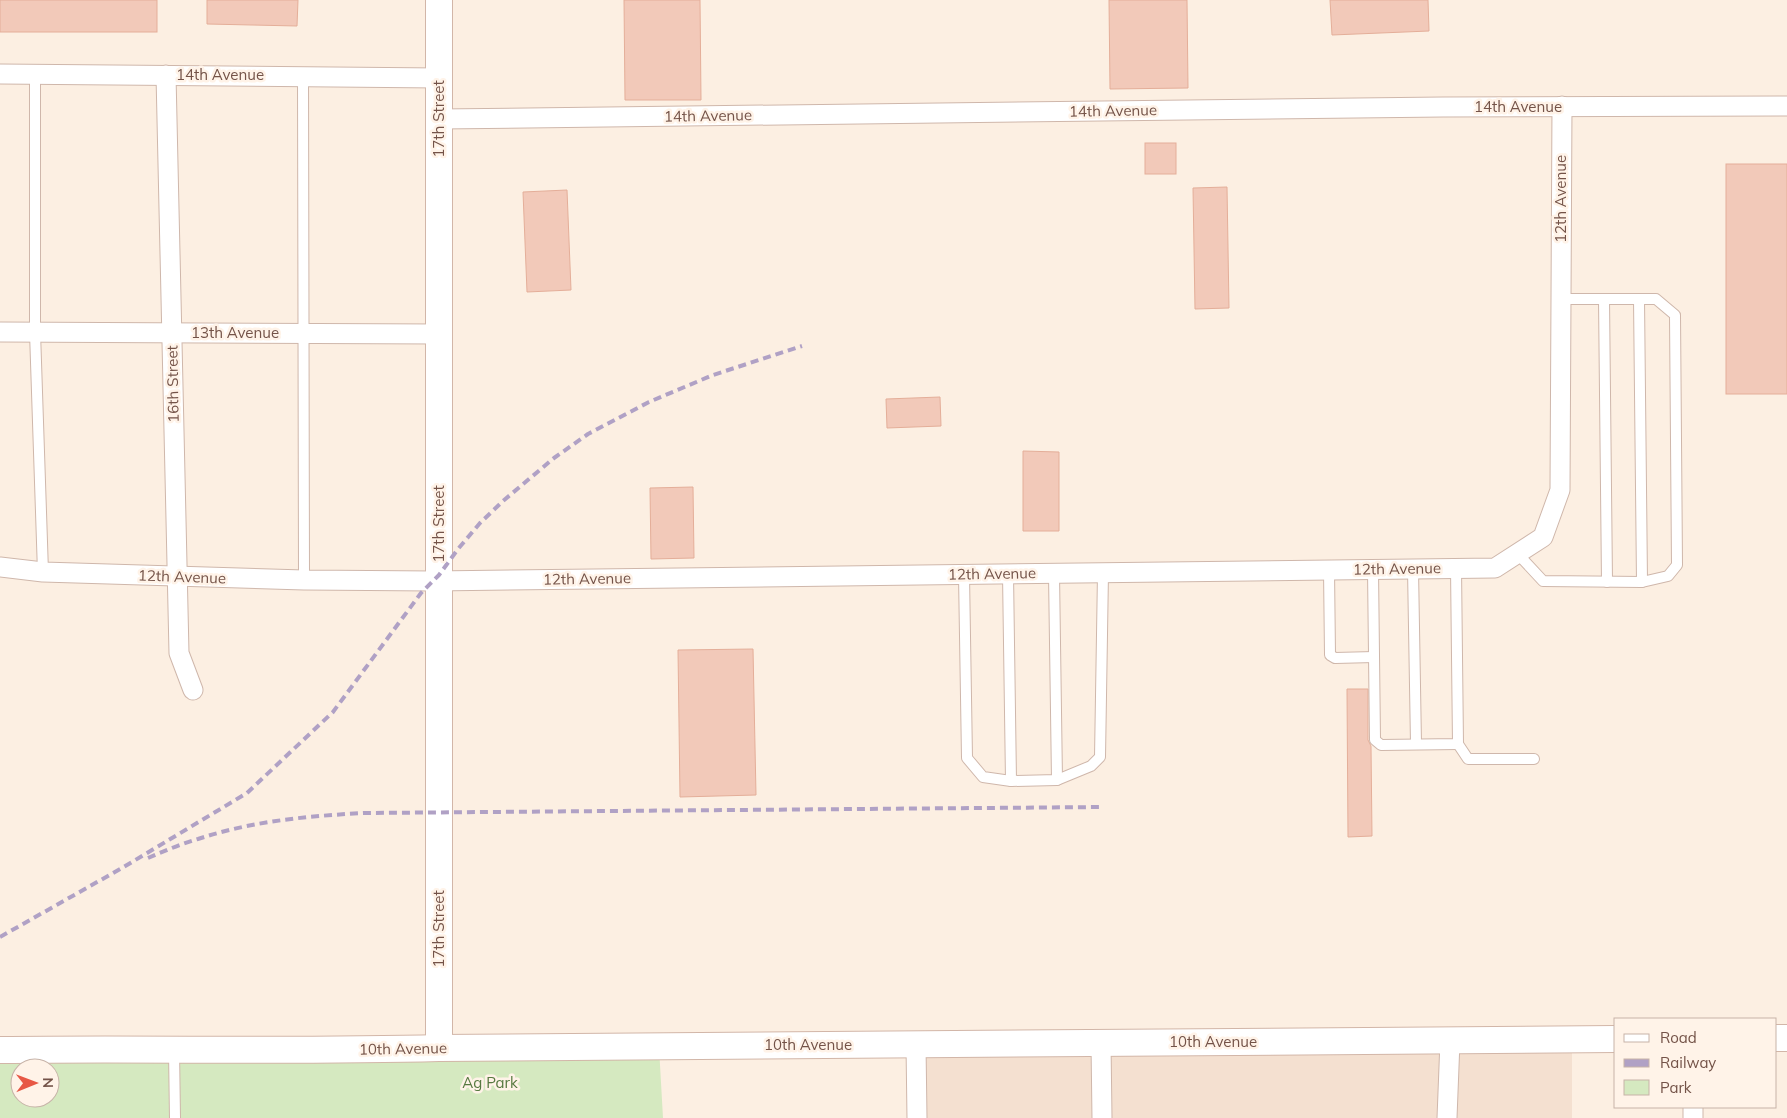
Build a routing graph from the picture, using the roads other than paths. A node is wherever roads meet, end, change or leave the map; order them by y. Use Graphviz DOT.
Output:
graph roads {
  1 [pos="439,0"];
  2 [pos="0,74"];
  3 [pos="35,75"];
  4 [pos="166,75"];
  5 [pos="303,76"];
  6 [pos="439,78"];
  7 [pos="1562,106"];
  8 [pos="1787,106"];
  9 [pos="439,119"];
  10 [pos="1561,299"];
  11 [pos="1604,299"];
  12 [pos="1640,299"];
  13 [pos="0,332"];
  14 [pos="34,332"];
  15 [pos="172,333"];
  16 [pos="304,333"];
  17 [pos="439,334"];
  18 [pos="1517,554"];
  19 [pos="0,567"];
  20 [pos="1456,568"];
  21 [pos="1413,569"];
  22 [pos="1329,570"];
  23 [pos="1373,570"];
  24 [pos="42,572"];
  25 [pos="1103,573"];
  26 [pos="1008,574"];
  27 [pos="1054,574"];
  28 [pos="964,575"];
  29 [pos="177,577"];
  30 [pos="304,580"];
  31 [pos="439,581"];
  32 [pos="1607,582"];
  33 [pos="1642,582"];
  34 [pos="1374,657"];
  35 [pos="192,690"];
  36 [pos="1416,744"];
  37 [pos="1458,744"];
  38 [pos="1534,759"];
  39 [pos="1057,780"];
  40 [pos="1011,781"];
  41 [pos="1614,1039"];
  42 [pos="1450,1041"];
  43 [pos="1101,1043"];
  44 [pos="916,1045"];
  45 [pos="439,1048"];
  46 [pos="174,1049"];
  47 [pos="0,1050"];
  48 [pos="175,1118"];
  49 [pos="917,1118"];
  50 [pos="1102,1118"];
  51 [pos="1447,1118"];
  1 -- 6 [label="main road, 17th Street"];
  2 -- 3 [label="street, 14th Avenue"];
  3 -- 4 [label="street, 14th Avenue"];
  3 -- 14 [label="lane"];
  4 -- 5 [label="street, 14th Avenue"];
  4 -- 15 [label="street, 16th Street"];
  5 -- 6 [label="street, 14th Avenue"];
  5 -- 16 [label="lane"];
  6 -- 9 [label="main road, 17th Street"];
  7 -- 8 [label="street, 14th Avenue"];
  7 -- 9 [label="street, 14th Avenue"];
  7 -- 10 [label="street, 12th Avenue"];
  9 -- 17 [label="main road, 17th Street"];
  10 -- 11 [label="lane"];
  10 -- 18 [label="street, 12th Avenue"];
  11 -- 12 [label="lane"];
  11 -- 32 [label="lane"];
  12 -- 33 [label="lane"];
  12 -- 33 [label="lane"];
  13 -- 14 [label="street, 13th Avenue"];
  14 -- 15 [label="street, 13th Avenue"];
  14 -- 24 [label="lane"];
  15 -- 16 [label="street, 13th Avenue"];
  15 -- 29 [label="street, 16th Street"];
  16 -- 17 [label="street, 13th Avenue"];
  16 -- 30 [label="lane"];
  17 -- 31 [label="main road, 17th Street"];
  18 -- 20 [label="street, 12th Avenue"];
  18 -- 32 [label="lane"];
  19 -- 24 [label="street, 12th Avenue"];
  20 -- 21 [label="street, 12th Avenue"];
  20 -- 37 [label="lane"];
  21 -- 23 [label="street, 12th Avenue"];
  21 -- 36 [label="lane"];
  22 -- 23 [label="street, 12th Avenue"];
  22 -- 25 [label="street, 12th Avenue"];
  22 -- 34 [label="lane"];
  23 -- 34 [label="lane"];
  24 -- 29 [label="street, 12th Avenue"];
  25 -- 27 [label="street, 12th Avenue"];
  25 -- 39 [label="lane"];
  26 -- 27 [label="street, 12th Avenue"];
  26 -- 28 [label="street, 12th Avenue"];
  26 -- 40 [label="lane"];
  27 -- 39 [label="lane"];
  28 -- 31 [label="street, 12th Avenue"];
  28 -- 40 [label="lane"];
  29 -- 30 [label="street, 12th Avenue"];
  29 -- 35 [label="street, 16th Street"];
  30 -- 31 [label="street, 12th Avenue"];
  31 -- 45 [label="main road, 17th Street"];
  32 -- 33 [label="lane"];
  34 -- 36 [label="lane"];
  36 -- 37 [label="lane"];
  37 -- 38 [label="lane"];
  39 -- 40 [label="lane"];
  41 -- 42 [label="main road, 10th Avenue"];
  42 -- 43 [label="main road, 10th Avenue"];
  42 -- 51 [label="street"];
  43 -- 44 [label="main road, 10th Avenue"];
  43 -- 50 [label="street"];
  44 -- 45 [label="main road, 10th Avenue"];
  44 -- 49 [label="street"];
  45 -- 46 [label="main road, 10th Avenue"];
  46 -- 47 [label="main road, 10th Avenue"];
  46 -- 48 [label="lane"];
}
